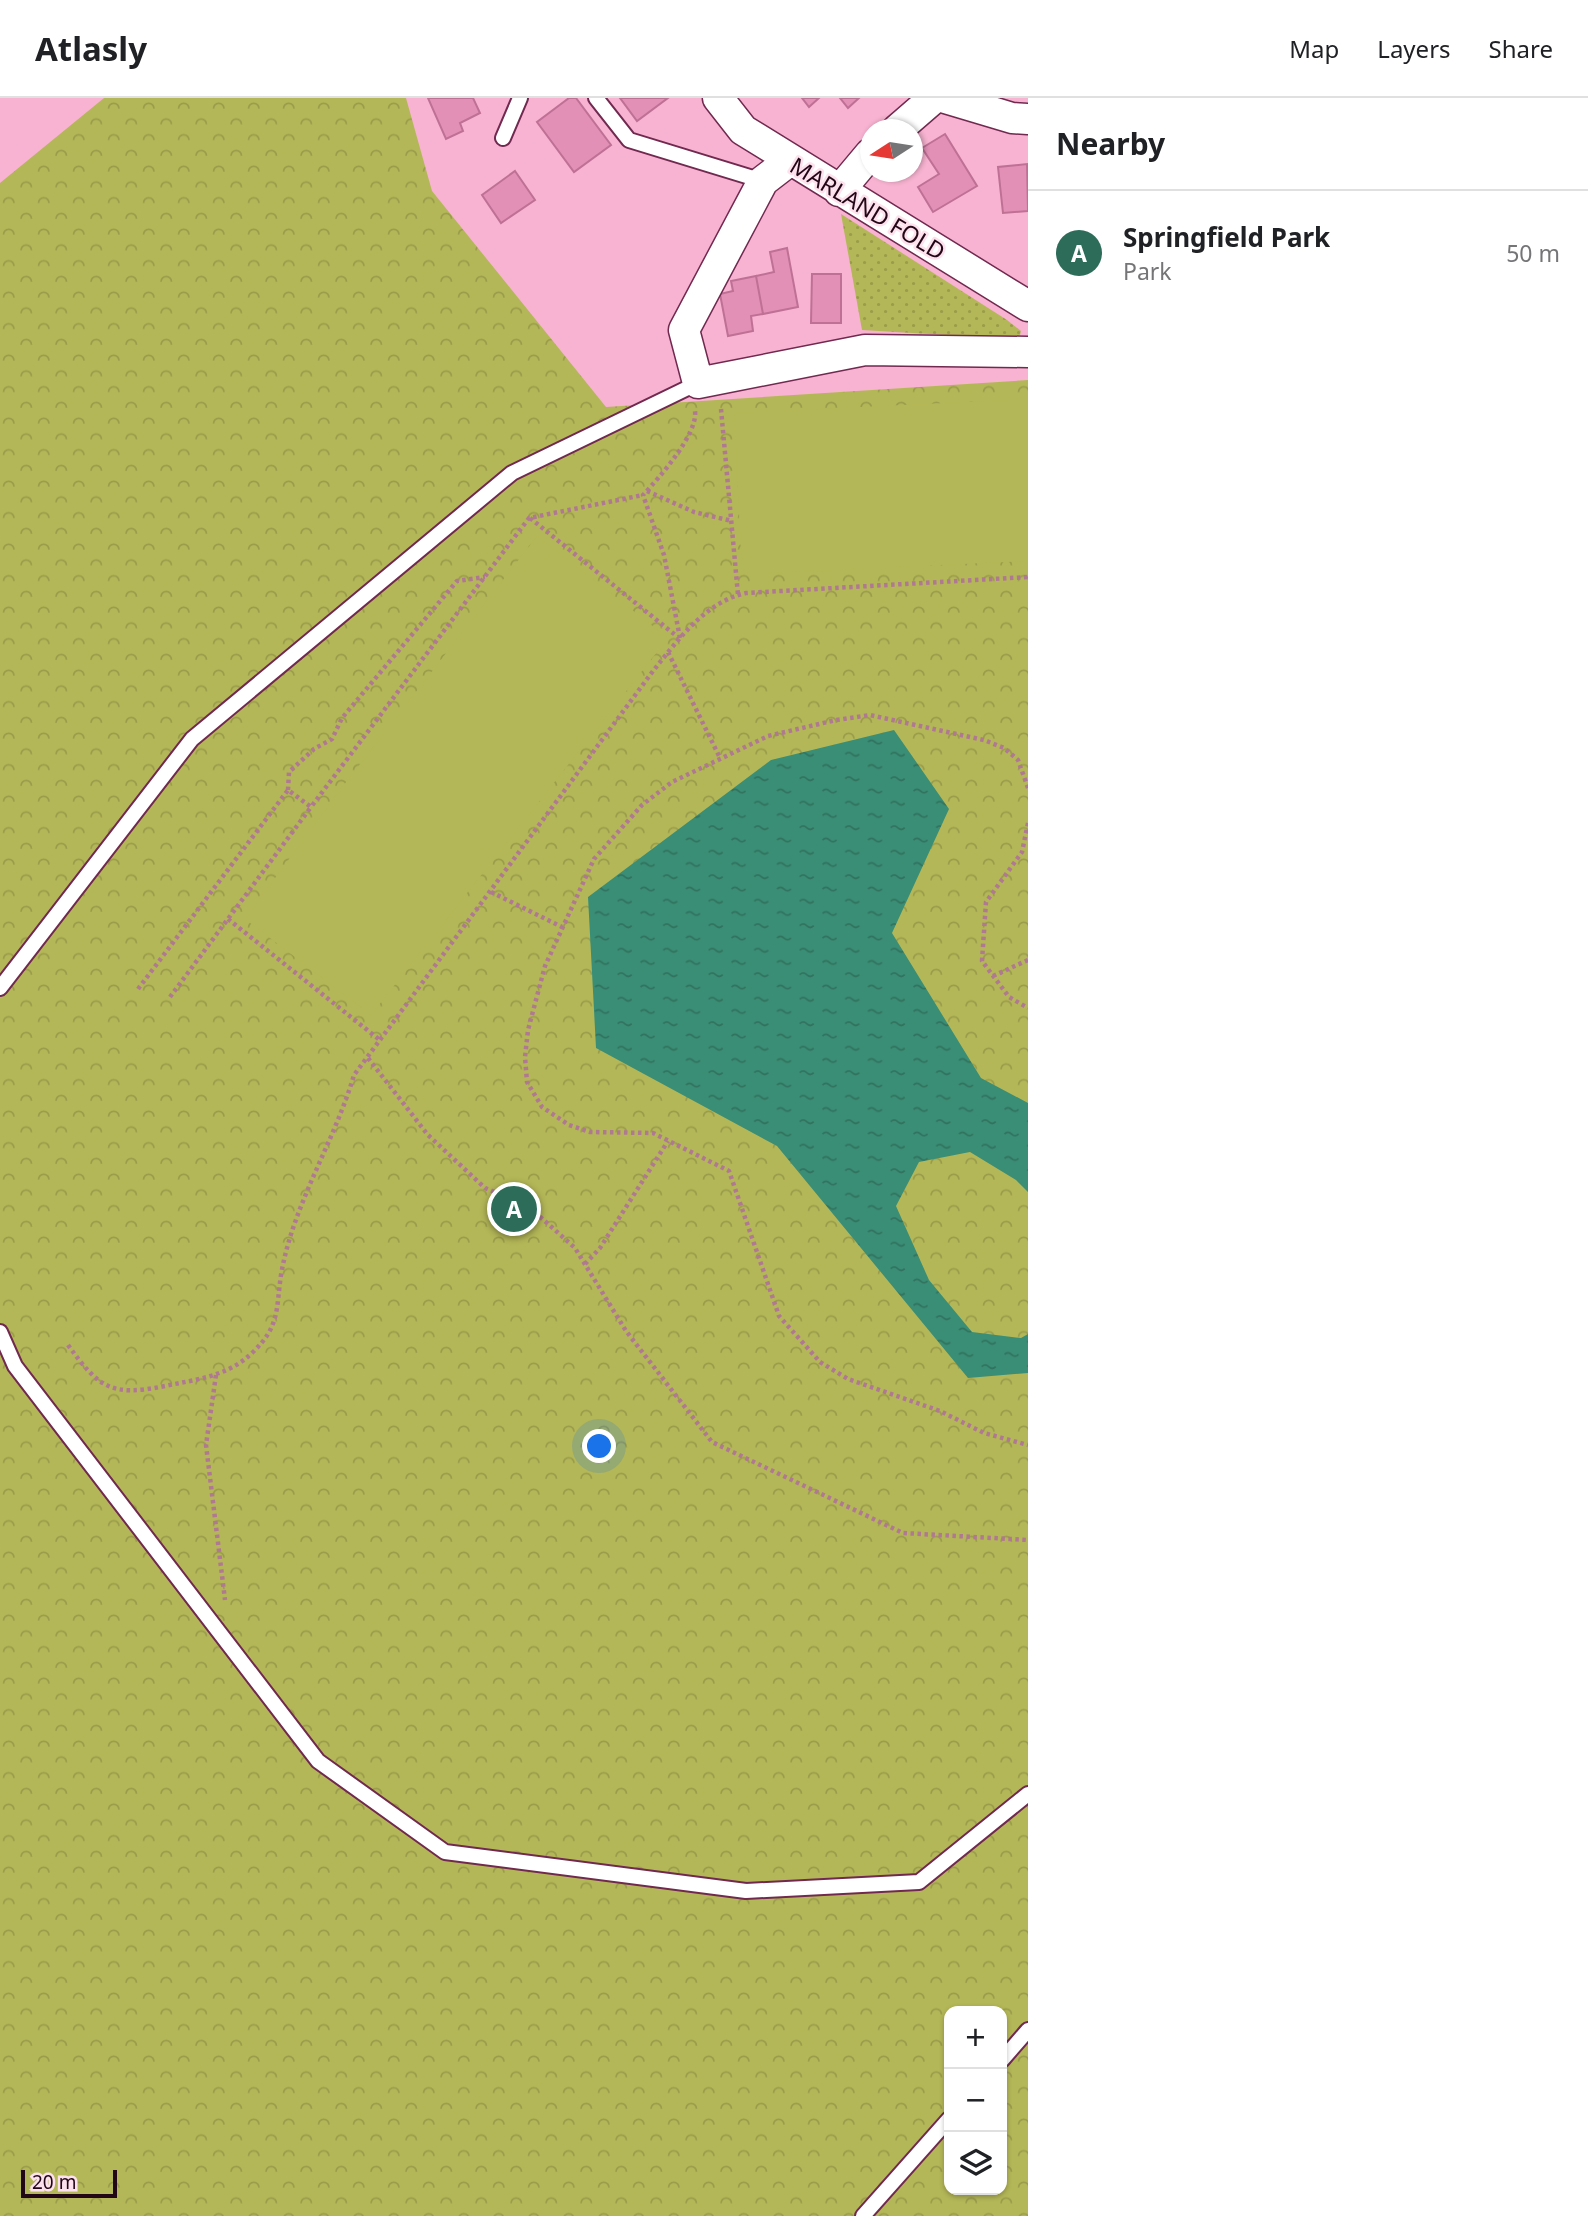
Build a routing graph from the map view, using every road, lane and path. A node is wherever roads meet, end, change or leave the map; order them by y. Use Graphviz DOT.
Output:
graph roads {
  1 [pos="520,98"];
  2 [pos="596,98"];
  3 [pos="718,98"];
  4 [pos="934,98"];
  5 [pos="944,98"];
  6 [pos="910,119"];
  7 [pos="1028,119"];
  8 [pos="503,138"];
  9 [pos="789,161"];
  10 [pos="860,166"];
  11 [pos="763,181"];
  12 [pos="839,191"];
  13 [pos="1028,306"];
  14 [pos="1028,352"];
  15 [pos="695,385"];
  16 [pos="695,414"];
  17 [pos="645,493"];
  18 [pos="529,517"];
  19 [pos="732,521"];
  20 [pos="485,577"];
  21 [pos="1028,577"];
  22 [pos="738,595"];
  23 [pos="680,638"];
  24 [pos="668,653"];
  25 [pos="720,758"];
  26 [pos="1028,788"];
  27 [pos="288,790"];
  28 [pos="312,807"];
  29 [pos="1028,823"];
  30 [pos="491,892"];
  31 [pos="228,919"];
  32 [pos="562,927"];
  33 [pos="1028,960"];
  34 [pos="993,976"];
  35 [pos="0,988"];
  36 [pos="138,989"];
  37 [pos="170,997"];
  38 [pos="1028,1009"];
  39 [pos="381,1041"];
  40 [pos="368,1058"];
  41 [pos="668,1141"];
  42 [pos="584,1264"];
  43 [pos="0,1332"];
  44 [pos="68,1345"];
  45 [pos="216,1376"];
  46 [pos="1028,1445"];
  47 [pos="1028,1540"];
  48 [pos="231,1649"];
  49 [pos="1028,1794"];
  50 [pos="1028,2030"];
  51 [pos="1007,2054"];
  52 [pos="944,2125"];
  53 [pos="863,2216"];
  1 -- 8 [label="lane"];
  2 -- 11 [label="lane"];
  3 -- 9 [label="street, MARLAND FOLD"];
  4 -- 6 [label="street"];
  5 -- 7 [label="street"];
  9 -- 11 [label="street"];
  9 -- 12 [label="street, MARLAND FOLD"];
  10 -- 12 [label="street"];
  11 -- 15 [label="street"];
  12 -- 13 [label="street, MARLAND FOLD"];
  14 -- 15 [label="street"];
  15 -- 16 [label="path"];
  15 -- 35 [label="lane"];
  16 -- 17 [label="path"];
  16 -- 19 [label="path"];
  17 -- 18 [label="path"];
  17 -- 19 [label="path"];
  17 -- 23 [label="path"];
  18 -- 20 [label="path"];
  18 -- 23 [label="path"];
  19 -- 22 [label="path"];
  20 -- 27 [label="path"];
  20 -- 28 [label="path"];
  21 -- 22 [label="path"];
  22 -- 23 [label="path"];
  23 -- 24 [label="path"];
  24 -- 25 [label="path"];
  24 -- 30 [label="path"];
  25 -- 26 [label="path"];
  25 -- 32 [label="path"];
  27 -- 28 [label="path"];
  27 -- 36 [label="path"];
  28 -- 31 [label="path"];
  29 -- 34 [label="path"];
  30 -- 32 [label="path"];
  30 -- 39 [label="path"];
  31 -- 37 [label="path"];
  31 -- 39 [label="path"];
  32 -- 41 [label="path"];
  33 -- 34 [label="path"];
  34 -- 38 [label="path"];
  39 -- 40 [label="path"];
  40 -- 42 [label="path"];
  40 -- 45 [label="path"];
  41 -- 42 [label="path"];
  41 -- 46 [label="path"];
  42 -- 47 [label="path"];
  43 -- 48 [label="lane"];
  44 -- 45 [label="path"];
  45 -- 48 [label="path"];
  48 -- 49 [label="lane"];
  50 -- 51 [label="lane"];
  52 -- 53 [label="lane"];
}
